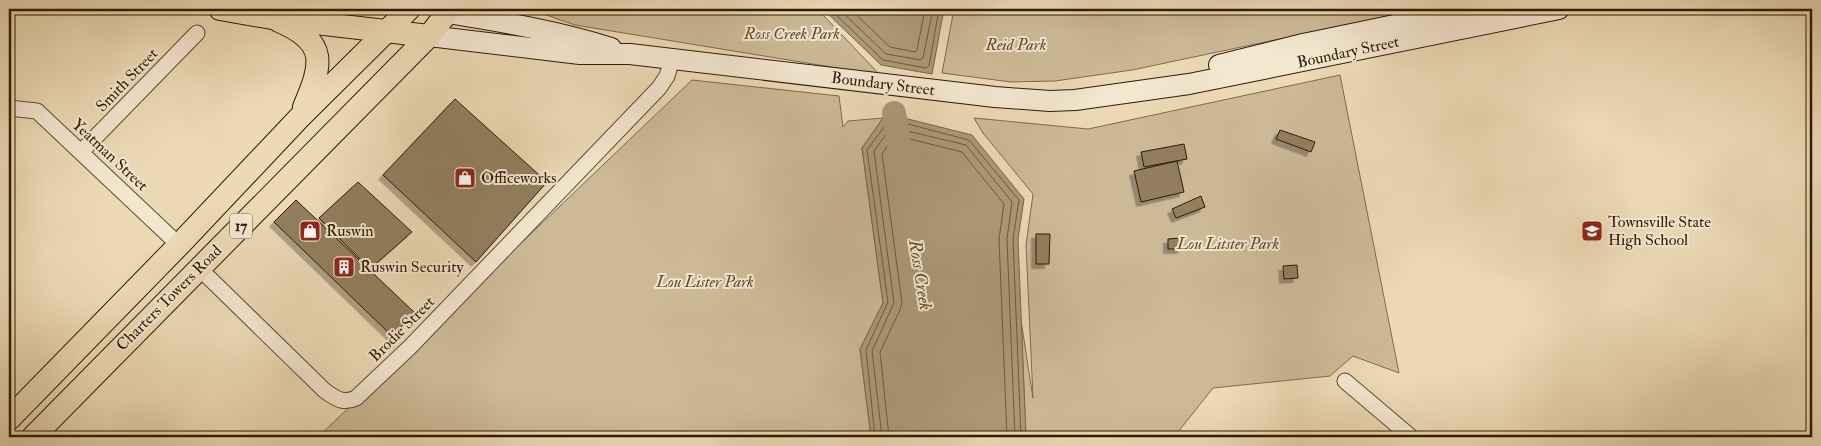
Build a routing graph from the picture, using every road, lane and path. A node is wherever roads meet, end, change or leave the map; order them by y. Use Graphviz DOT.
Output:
graph roads {
  1 [pos="220,9"];
  2 [pos="409,9"];
  3 [pos="512,9"];
  4 [pos="1472,9"];
  5 [pos="1559,9"];
  6 [pos="450,11"];
  7 [pos="272,18"];
  8 [pos="526,26"];
  9 [pos="385,31"];
  10 [pos="197,33"];
  11 [pos="429,36"];
  12 [pos="630,54"];
  13 [pos="672,60"];
  14 [pos="1136,91"];
  15 [pos="9,108"];
  16 [pos="300,117"];
  17 [pos="81,152"];
  18 [pos="179,245"];
  19 [pos="199,268"];
  20 [pos="1345,381"];
  21 [pos="9,419"];
  22 [pos="33,437"];
  23 [pos="1411,437"];
  1 -- 7 [label="main road"];
  2 -- 6 [label="main road"];
  2 -- 9 [label="main road, Charters Towers Road / 17"];
  3 -- 8 [label="main road"];
  4 -- 14 [label="main road, Boundary Street"];
  5 -- 14 [label="main road, Boundary Street"];
  6 -- 8 [label="main road, Boundary Street"];
  6 -- 11 [label="main road, Charters Towers Road / 17"];
  7 -- 9 [label="main road"];
  7 -- 16 [label="main road"];
  8 -- 12 [label="main road, Boundary Street"];
  9 -- 11 [label="main road"];
  9 -- 16 [label="main road, Charters Towers Road / 17"];
  10 -- 17 [label="street, Smith Street"];
  11 -- 12 [label="main road, Boundary Street"];
  11 -- 19 [label="main road, Charters Towers Road / 17"];
  12 -- 13 [label="main road, Boundary Street"];
  13 -- 14 [label="main road, Boundary Street"];
  13 -- 19 [label="street, Brodie Street"];
  15 -- 17 [label="street, Yeatman Street"];
  16 -- 18 [label="main road, Charters Towers Road / 17"];
  17 -- 18 [label="street, Yeatman Street"];
  18 -- 21 [label="main road, Charters Towers Road / 17"];
  19 -- 22 [label="main road, Charters Towers Road / 17"];
  20 -- 23 [label="street"];
}
